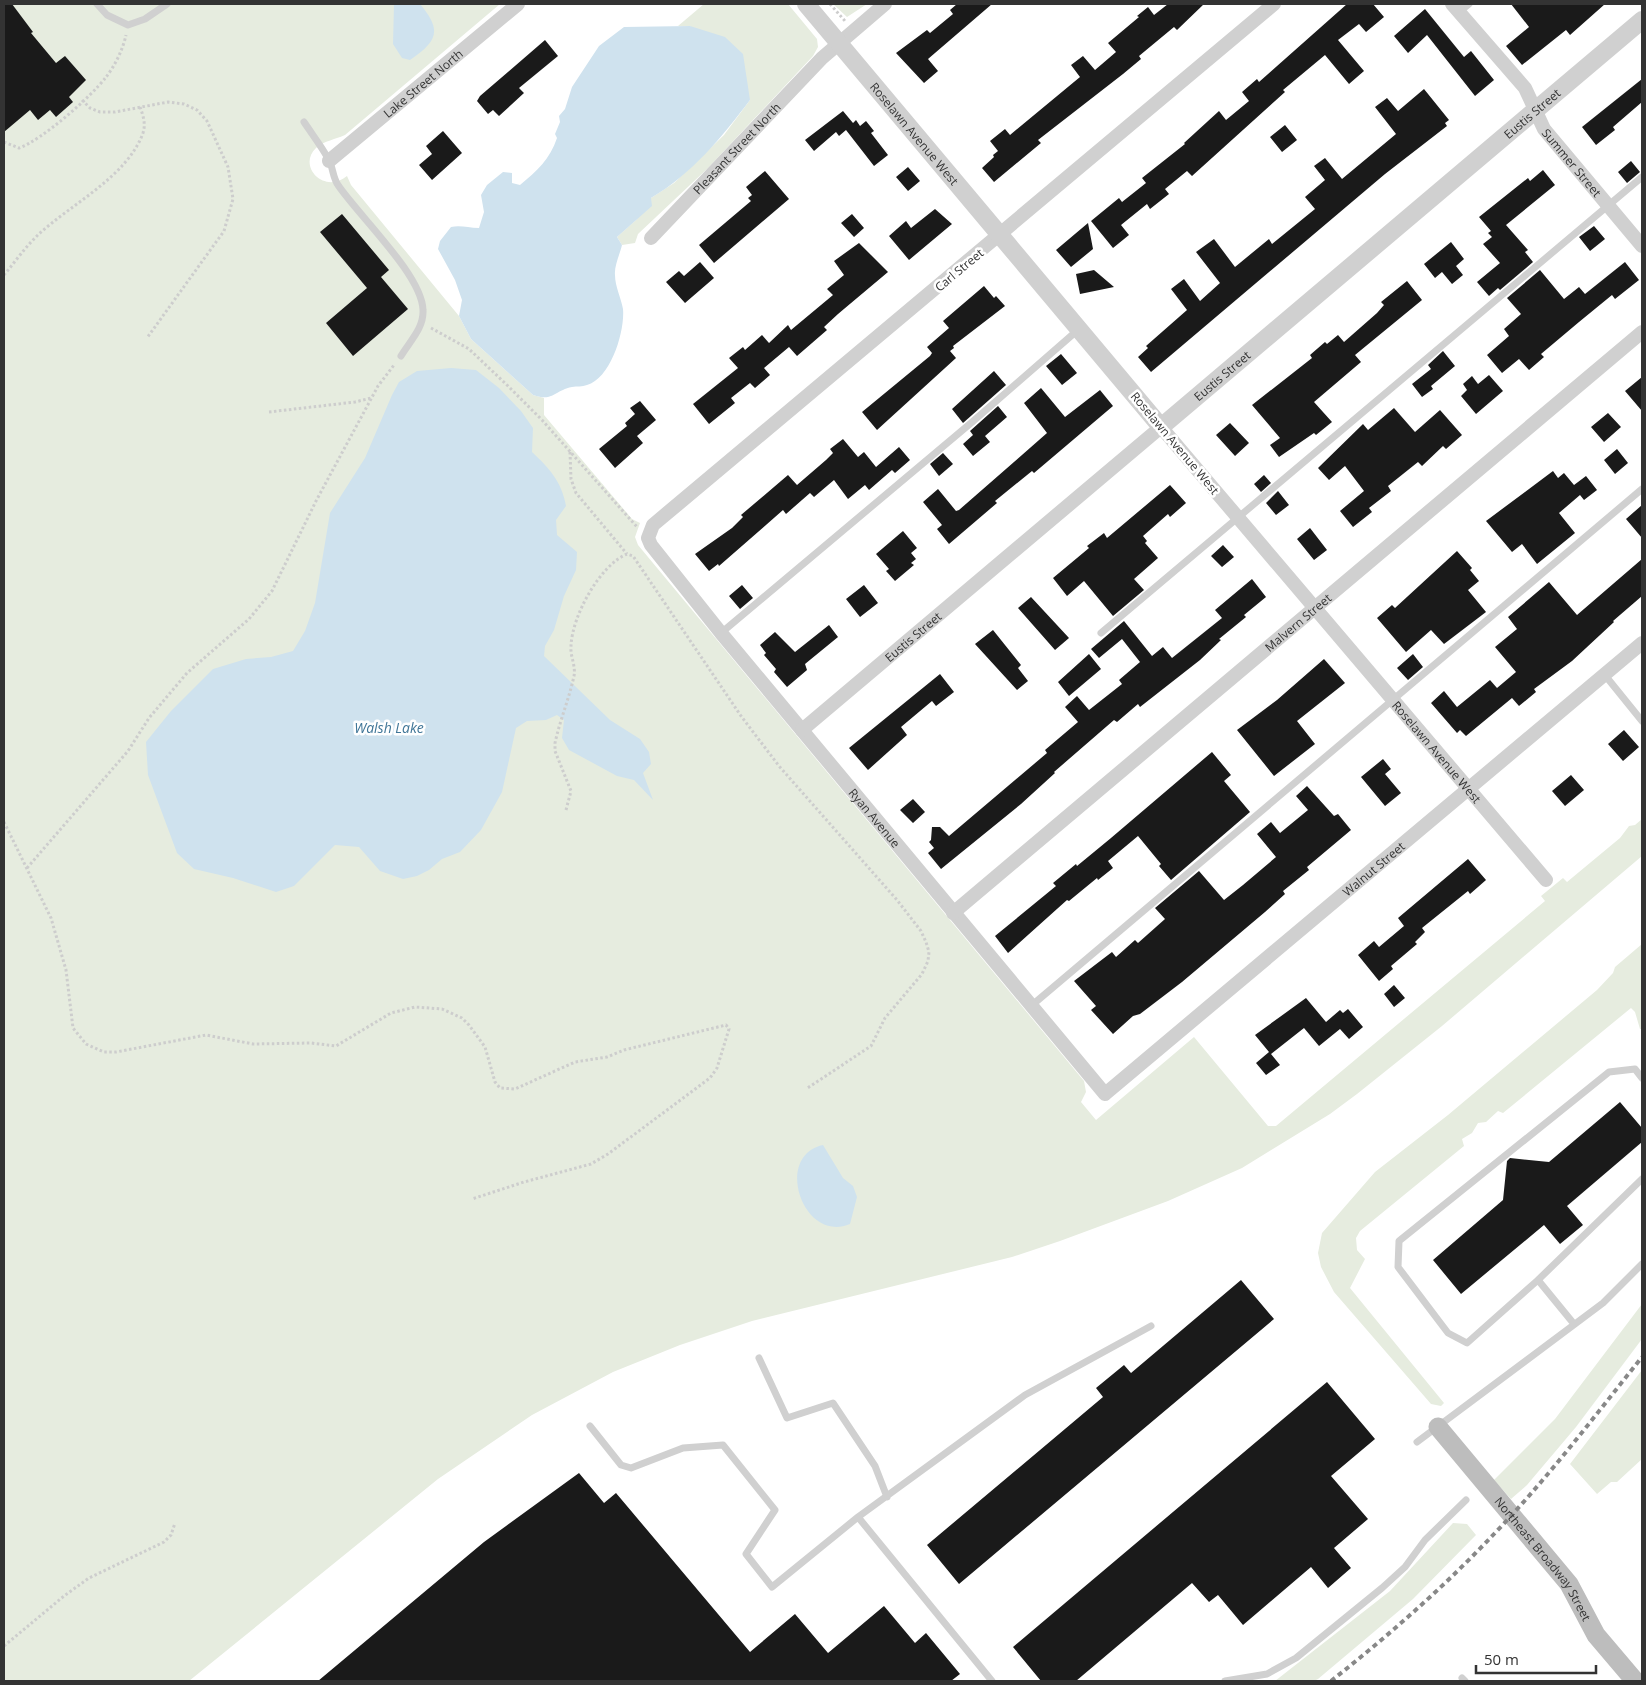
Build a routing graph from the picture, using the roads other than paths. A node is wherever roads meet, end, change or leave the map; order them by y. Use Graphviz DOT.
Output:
graph roads {
  1 [pos="97,4"];
  2 [pos="166,4"];
  3 [pos="518,4"];
  4 [pos="806,4"];
  5 [pos="885,4"];
  6 [pos="1274,4"];
  7 [pos="1460,6"];
  8 [pos="1642,20"];
  9 [pos="840,44"];
  10 [pos="1536,110"];
  11 [pos="304,122"];
  12 [pos="329,161"];
  13 [pos="1642,177"];
  14 [pos="1608,206"];
  15 [pos="1001,235"];
  16 [pos="650,238"];
  17 [pos="1642,246"];
  18 [pos="1079,328"];
  19 [pos="1642,332"];
  20 [pos="401,356"];
  21 [pos="1161,426"];
  22 [pos="1642,489"];
  23 [pos="1238,518"];
  24 [pos="649,535"];
  25 [pos="1314,608"];
  26 [pos="722,633"];
  27 [pos="1101,633"];
  28 [pos="1642,643"];
  29 [pos="1604,674"];
  30 [pos="1393,701"];
  31 [pos="1642,721"];
  32 [pos="802,730"];
  33 [pos="1468,789"];
  34 [pos="1546,880"];
  35 [pos="953,913"];
  36 [pos="1031,1006"];
  37 [pos="1642,1078"];
  38 [pos="1105,1094"];
  39 [pos="1642,1180"];
  40 [pos="1642,1264"];
  41 [pos="1538,1280"];
  42 [pos="1574,1324"];
  43 [pos="1151,1326"];
  44 [pos="759,1358"];
  45 [pos="590,1426"];
  46 [pos="1442,1432"];
  47 [pos="1417,1442"];
  48 [pos="887,1497"];
  49 [pos="1466,1500"];
  50 [pos="858,1517"];
  51 [pos="992,1681"];
  52 [pos="1225,1681"];
  53 [pos="1635,1681"];
  1 -- 2 [label="lane"];
  3 -- 12 [label="street, Lake Street North"];
  4 -- 9 [label="street, Roselawn Avenue West"];
  5 -- 9 [label="street, Pleasant Street North"];
  6 -- 15 [label="street, Carl Street"];
  7 -- 10 [label="street, Summer Street"];
  8 -- 10 [label="street, Eustis Street"];
  9 -- 15 [label="street, Roselawn Avenue West"];
  9 -- 16 [label="street, Pleasant Street North"];
  10 -- 14 [label="street, Summer Street"];
  10 -- 21 [label="street, Eustis Street"];
  11 -- 12 [label="lane"];
  12 -- 20 [label="lane"];
  13 -- 14 [label="lane"];
  14 -- 17 [label="street, Summer Street"];
  14 -- 23 [label="lane"];
  15 -- 18 [label="street, Roselawn Avenue West"];
  15 -- 24 [label="street, Carl Street"];
  18 -- 21 [label="street, Roselawn Avenue West"];
  18 -- 26 [label="lane"];
  19 -- 25 [label="street, Malvern Street"];
  21 -- 23 [label="street, Roselawn Avenue West"];
  21 -- 32 [label="street, Eustis Street"];
  22 -- 30 [label="lane"];
  23 -- 25 [label="street, Roselawn Avenue West"];
  23 -- 27 [label="lane"];
  24 -- 26 [label="street, Ryan Avenue"];
  25 -- 30 [label="street, Roselawn Avenue West"];
  25 -- 35 [label="street, Malvern Street"];
  26 -- 32 [label="street, Ryan Avenue"];
  28 -- 29 [label="street, Walnut Street"];
  29 -- 31 [label="lane"];
  29 -- 33 [label="street, Walnut Street"];
  30 -- 33 [label="street, Roselawn Avenue West"];
  30 -- 36 [label="lane"];
  32 -- 35 [label="street, Ryan Avenue"];
  33 -- 34 [label="street, Roselawn Avenue West"];
  33 -- 38 [label="street, Walnut Street"];
  35 -- 36 [label="street, Ryan Avenue"];
  36 -- 38 [label="street, Ryan Avenue"];
  37 -- 41 [label="lane"];
  39 -- 41 [label="lane"];
  40 -- 42 [label="lane"];
  41 -- 42 [label="lane"];
  42 -- 46 [label="lane"];
  43 -- 48 [label="lane"];
  44 -- 48 [label="lane"];
  45 -- 50 [label="lane"];
  46 -- 47 [label="lane"];
  46 -- 53 [label="main road, Northeast Broadway Street"];
  48 -- 50 [label="lane"];
  49 -- 52 [label="lane"];
  50 -- 51 [label="lane"];
}
